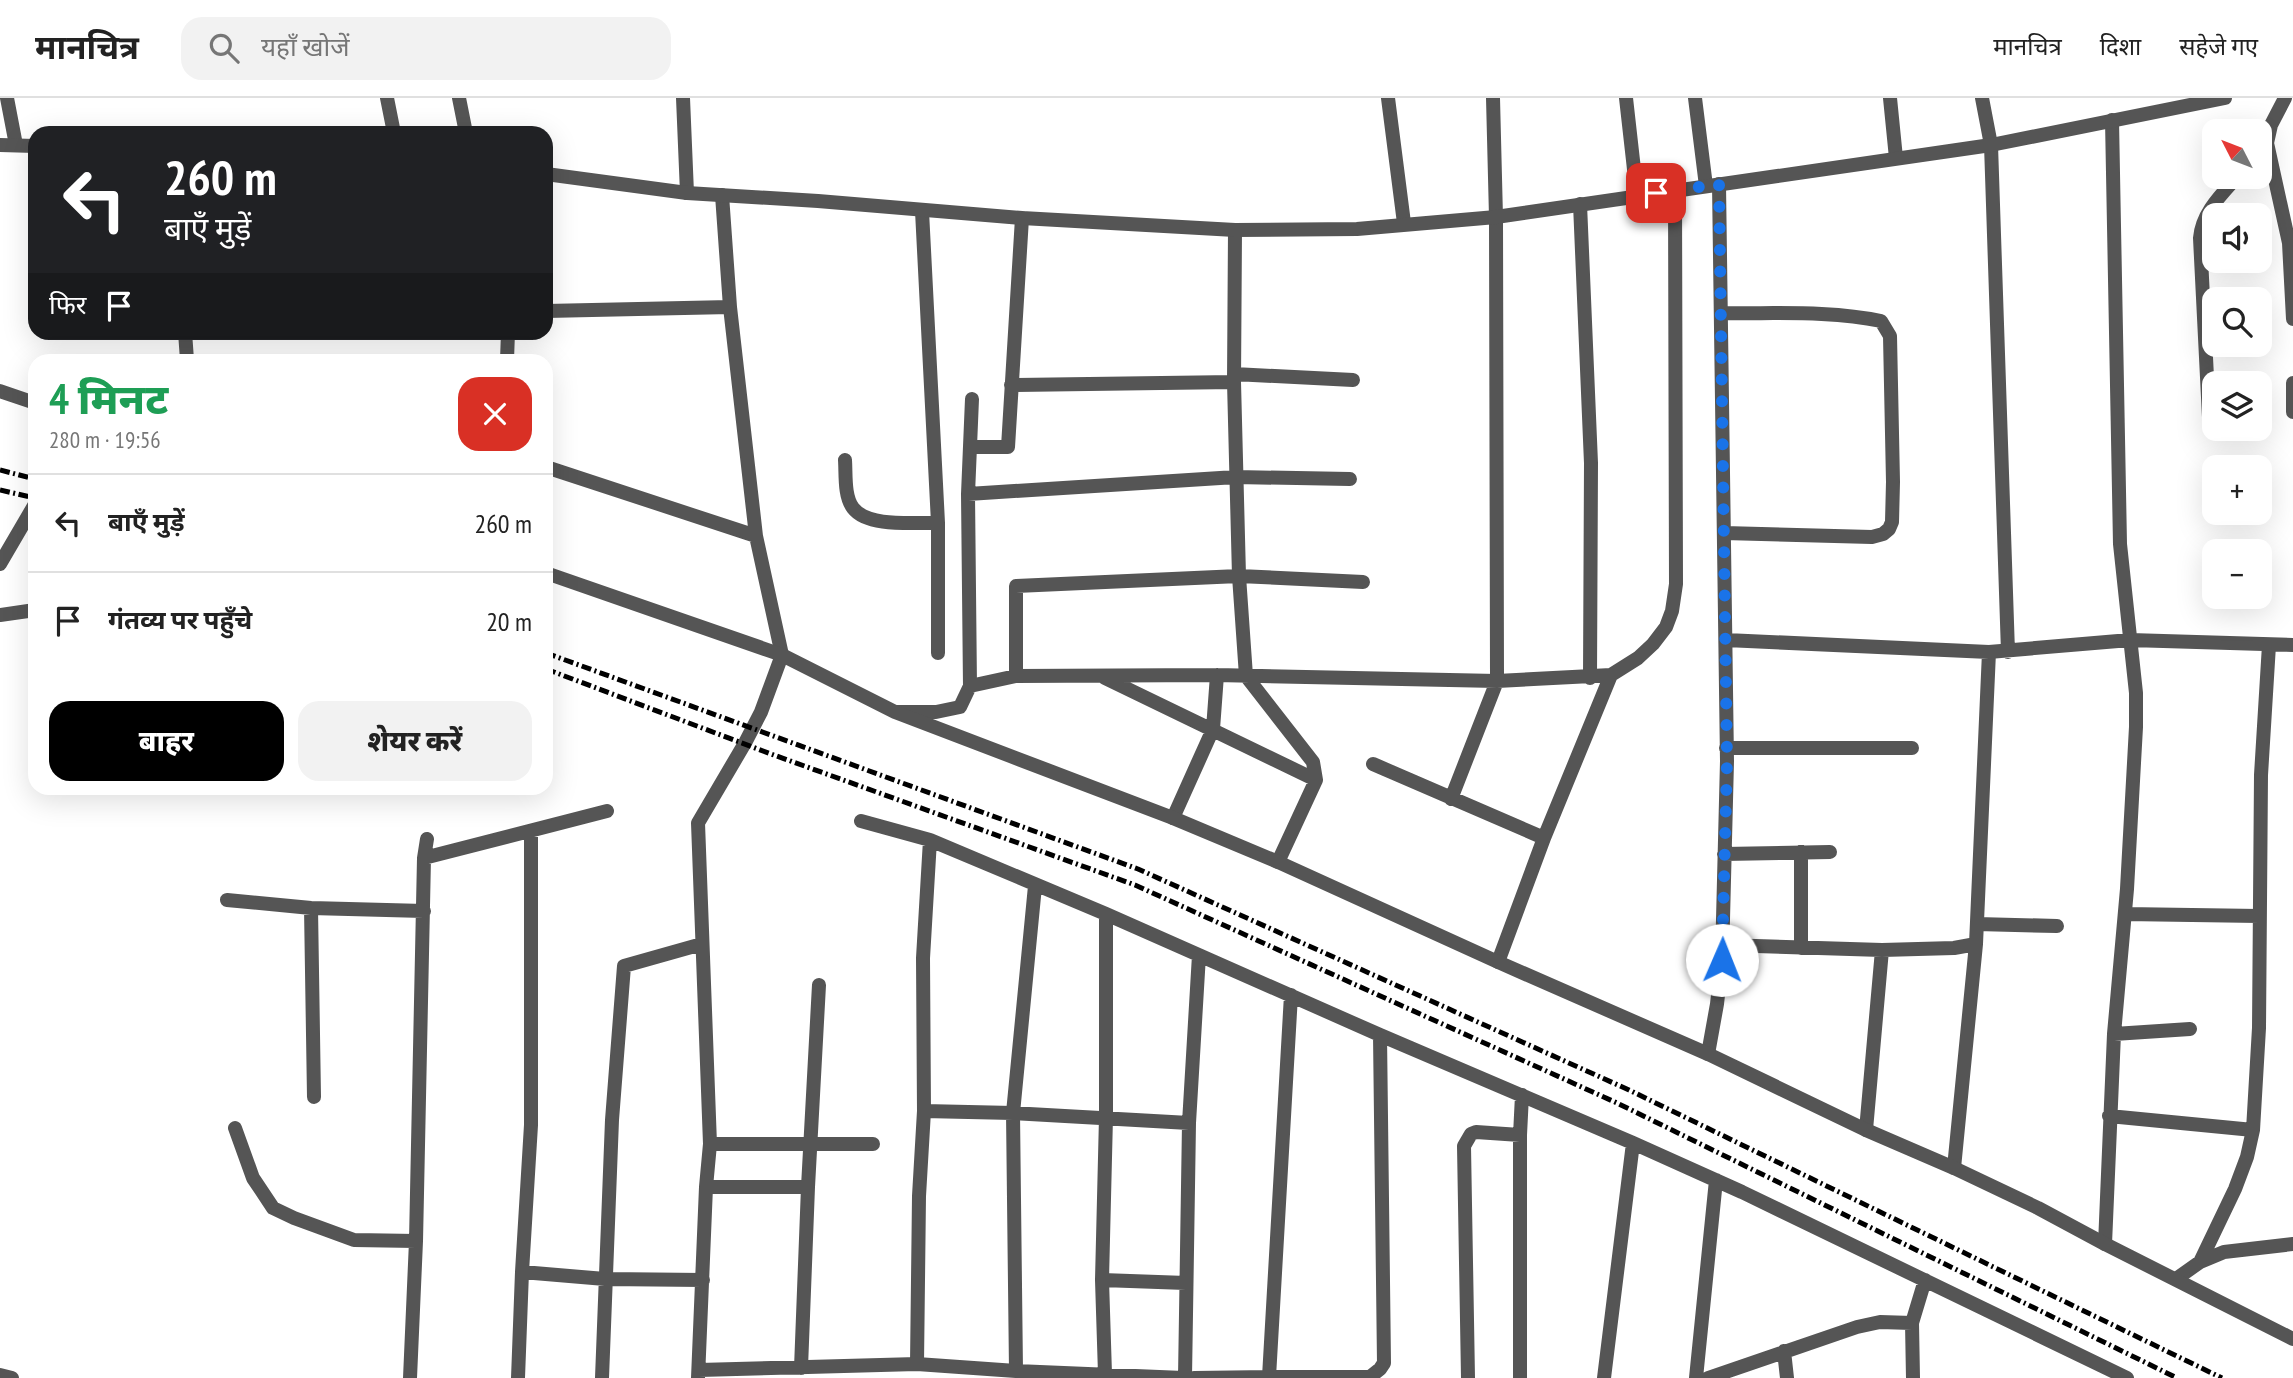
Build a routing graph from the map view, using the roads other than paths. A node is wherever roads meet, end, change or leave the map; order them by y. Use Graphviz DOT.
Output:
graph roads {
  1 [pos="7,98"];
  2 [pos="387,98"];
  3 [pos="459,98"];
  4 [pos="683,98"];
  5 [pos="1388,98"];
  6 [pos="1493,98"];
  7 [pos="1626,98"];
  8 [pos="1695,98"];
  9 [pos="1890,98"];
  10 [pos="1982,98"];
  11 [pos="2225,98"];
  12 [pos="2285,98"];
  13 [pos="2112,120"];
  14 [pos="2272,123"];
  15 [pos="393,126"];
  16 [pos="465,126"];
  17 [pos="0,145"];
  18 [pos="16,145"];
  19 [pos="1991,145"];
  20 [pos="28,146"];
  21 [pos="1896,159"];
  22 [pos="553,175"];
  23 [pos="2272,179"];
  24 [pos="1712,185"];
  25 [pos="2226,189"];
  26 [pos="1675,191"];
  27 [pos="687,192"];
  28 [pos="722,195"];
  29 [pos="1637,196"];
  30 [pos="1580,204"];
  31 [pos="922,211"];
  32 [pos="1496,217"];
  33 [pos="1022,218"];
  34 [pos="1404,223"];
  35 [pos="1235,230"];
  36 [pos="730,307"];
  37 [pos="553,311"];
  38 [pos="1721,313"];
  39 [pos="2293,318"];
  40 [pos="2207,371"];
  41 [pos="1234,378"];
  42 [pos="1353,380"];
  43 [pos="2293,383"];
  44 [pos="1011,385"];
  45 [pos="0,391"];
  46 [pos="972,399"];
  47 [pos="28,401"];
  48 [pos="2293,412"];
  49 [pos="972,447"];
  50 [pos="845,460"];
  51 [pos="553,469"];
  52 [pos="1236,477"];
  53 [pos="1350,479"];
  54 [pos="968,494"];
  55 [pos="28,515"];
  56 [pos="938,523"];
  57 [pos="1724,533"];
  58 [pos="757,536"];
  59 [pos="1,558"];
  60 [pos="553,575"];
  61 [pos="1239,576"];
  62 [pos="1363,582"];
  63 [pos="28,611"];
  64 [pos="0,615"];
  65 [pos="1726,640"];
  66 [pos="2130,640"];
  67 [pos="2269,645"];
  68 [pos="2293,645"];
  69 [pos="1989,652"];
  70 [pos="2008,652"];
  71 [pos="938,653"];
  72 [pos="782,655"];
  73 [pos="1217,675"];
  74 [pos="1611,675"];
  75 [pos="1016,676"];
  76 [pos="1101,676"];
  77 [pos="1246,676"];
  78 [pos="1590,678"];
  79 [pos="1497,681"];
  80 [pos="970,686"];
  81 [pos="895,712"];
  82 [pos="1213,729"];
  83 [pos="1726,748"];
  84 [pos="1912,748"];
  85 [pos="1373,764"];
  86 [pos="1317,780"];
  87 [pos="1451,799"];
  88 [pos="607,811"];
  89 [pos="1174,818"];
  90 [pos="861,821"];
  91 [pos="531,831"];
  92 [pos="1544,838"];
  93 [pos="427,839"];
  94 [pos="930,840"];
  95 [pos="1801,852"];
  96 [pos="1830,852"];
  97 [pos="1724,854"];
  98 [pos="425,858"];
  99 [pos="1278,862"];
  100 [pos="1035,886"];
  101 [pos="227,900"];
  102 [pos="310,908"];
  103 [pos="424,911"];
  104 [pos="1106,914"];
  105 [pos="2125,914"];
  106 [pos="2259,916"];
  107 [pos="1977,924"];
  108 [pos="2057,926"];
  109 [pos="702,944"];
  110 [pos="1976,944"];
  111 [pos="1723,946"];
  112 [pos="1801,947"];
  113 [pos="1882,950"];
  114 [pos="1199,955"];
  115 [pos="1498,962"];
  116 [pos="819,985"];
  117 [pos="1292,995"];
  118 [pos="2190,1029"];
  119 [pos="2114,1034"];
  120 [pos="1380,1035"];
  121 [pos="1707,1054"];
  122 [pos="1522,1095"];
  123 [pos="314,1097"];
  124 [pos="925,1111"];
  125 [pos="1013,1113"];
  126 [pos="2109,1116"];
  127 [pos="1106,1117"];
  128 [pos="1189,1123"];
  129 [pos="235,1128"];
  130 [pos="1866,1130"];
  131 [pos="2253,1130"];
  132 [pos="1520,1135"];
  133 [pos="1633,1143"];
  134 [pos="710,1144"];
  135 [pos="812,1144"];
  136 [pos="873,1144"];
  137 [pos="1954,1168"];
  138 [pos="1716,1180"];
  139 [pos="706,1186"];
  140 [pos="808,1187"];
  141 [pos="416,1241"];
  142 [pos="2105,1244"];
  143 [pos="2293,1244"];
  144 [pos="2200,1262"];
  145 [pos="522,1272"];
  146 [pos="605,1279"];
  147 [pos="2176,1279"];
  148 [pos="703,1280"];
  149 [pos="1102,1280"];
  150 [pos="1925,1280"];
  151 [pos="1186,1283"];
  152 [pos="1912,1323"];
  153 [pos="2293,1339"];
  154 [pos="1784,1351"];
  155 [pos="917,1364"];
  156 [pos="801,1368"];
  157 [pos="1016,1371"];
  158 [pos="698,1374"];
  159 [pos="1105,1374"];
  160 [pos="0,1375"];
  161 [pos="1269,1377"];
  162 [pos="12,1378"];
  163 [pos="410,1378"];
  164 [pos="518,1378"];
  165 [pos="602,1378"];
  166 [pos="1177,1378"];
  167 [pos="1194,1378"];
  168 [pos="1468,1378"];
  169 [pos="1520,1378"];
  170 [pos="1604,1378"];
  171 [pos="1696,1378"];
  172 [pos="1708,1378"];
  173 [pos="1787,1378"];
  174 [pos="1913,1378"];
  175 [pos="2127,1378"];
  1 -- 18 [label="street"];
  2 -- 15 [label="street"];
  3 -- 16 [label="street"];
  4 -- 27 [label="street"];
  5 -- 34 [label="street"];
  6 -- 32 [label="street"];
  7 -- 29 [label="street"];
  8 -- 24 [label="street"];
  9 -- 21 [label="street"];
  10 -- 19 [label="street"];
  11 -- 13 [label="street"];
  12 -- 14 [label="street"];
  13 -- 19 [label="street"];
  13 -- 66 [label="street"];
  17 -- 18 [label="street"];
  18 -- 20 [label="street"];
  19 -- 21 [label="street"];
  19 -- 70 [label="street"];
  21 -- 24 [label="street"];
  22 -- 27 [label="street"];
  23 -- 39 [label="street"];
  24 -- 26 [label="street"];
  24 -- 38 [label="street"];
  25 -- 40 [label="street"];
  26 -- 29 [label="street"];
  26 -- 74 [label="street"];
  27 -- 28 [label="street"];
  28 -- 31 [label="street"];
  28 -- 36 [label="street"];
  29 -- 30 [label="street"];
  30 -- 32 [label="street"];
  30 -- 78 [label="street"];
  31 -- 33 [label="street"];
  31 -- 56 [label="street"];
  32 -- 34 [label="street"];
  32 -- 79 [label="street"];
  33 -- 35 [label="street"];
  33 -- 44 [label="street"];
  34 -- 35 [label="street"];
  35 -- 41 [label="street"];
  36 -- 37 [label="street"];
  36 -- 58 [label="street"];
  38 -- 57 [label="street"];
  38 -- 57 [label="street"];
  41 -- 42 [label="street"];
  41 -- 44 [label="street"];
  41 -- 52 [label="street"];
  43 -- 48 [label="street"];
  44 -- 49 [label="street"];
  45 -- 47 [label="street"];
  46 -- 49 [label="street"];
  49 -- 54 [label="street"];
  50 -- 56 [label="street"];
  51 -- 58 [label="street"];
  52 -- 53 [label="street"];
  52 -- 54 [label="street"];
  52 -- 61 [label="street"];
  54 -- 80 [label="street"];
  55 -- 59 [label="street"];
  56 -- 71 [label="street"];
  57 -- 65 [label="street"];
  58 -- 72 [label="street"];
  60 -- 72 [label="street"];
  61 -- 62 [label="street"];
  61 -- 75 [label="street"];
  61 -- 77 [label="street"];
  63 -- 64 [label="street"];
  65 -- 69 [label="street"];
  65 -- 83 [label="street"];
  66 -- 67 [label="street"];
  66 -- 70 [label="street"];
  66 -- 105 [label="street"];
  67 -- 68 [label="street"];
  67 -- 106 [label="street"];
  69 -- 70 [label="street"];
  69 -- 107 [label="street"];
  72 -- 81 [label="street"];
  72 -- 109 [label="street"];
  73 -- 76 [label="street"];
  73 -- 77 [label="street"];
  73 -- 82 [label="street"];
  74 -- 78 [label="street"];
  74 -- 92 [label="street"];
  75 -- 76 [label="street"];
  75 -- 80 [label="street"];
  76 -- 82 [label="street"];
  77 -- 79 [label="street"];
  77 -- 86 [label="street"];
  78 -- 79 [label="street"];
  79 -- 87 [label="street"];
  80 -- 81 [label="street"];
  81 -- 89 [label="street"];
  82 -- 86 [label="street"];
  82 -- 89 [label="street"];
  83 -- 84 [label="street"];
  83 -- 97 [label="street"];
  85 -- 87 [label="street"];
  86 -- 99 [label="street"];
  87 -- 92 [label="street"];
  88 -- 91 [label="street"];
  89 -- 99 [label="street"];
  90 -- 94 [label="street"];
  91 -- 98 [label="street"];
  91 -- 145 [label="street"];
  92 -- 115 [label="street"];
  93 -- 98 [label="street"];
  94 -- 100 [label="street"];
  94 -- 124 [label="street"];
  95 -- 96 [label="street"];
  95 -- 97 [label="street"];
  95 -- 112 [label="street"];
  97 -- 111 [label="street"];
  98 -- 103 [label="street"];
  99 -- 115 [label="street"];
  100 -- 104 [label="street"];
  100 -- 125 [label="street"];
  101 -- 102 [label="street"];
  102 -- 103 [label="street"];
  102 -- 123 [label="street"];
  103 -- 141 [label="street"];
  104 -- 114 [label="street"];
  104 -- 127 [label="street"];
  105 -- 106 [label="street"];
  105 -- 119 [label="street"];
  106 -- 131 [label="street"];
  107 -- 108 [label="street"];
  107 -- 110 [label="street"];
  109 -- 134 [label="street"];
  109 -- 146 [label="street"];
  110 -- 113 [label="street"];
  110 -- 137 [label="street"];
  111 -- 112 [label="street"];
  111 -- 121 [label="street"];
  112 -- 113 [label="street"];
  113 -- 130 [label="street"];
  114 -- 117 [label="street"];
  114 -- 128 [label="street"];
  115 -- 121 [label="street"];
  116 -- 135 [label="street"];
  117 -- 120 [label="street"];
  117 -- 161 [label="street"];
  118 -- 119 [label="street"];
  119 -- 126 [label="street"];
  120 -- 122 [label="street"];
  120 -- 161 [label="street"];
  121 -- 130 [label="street"];
  122 -- 132 [label="street"];
  122 -- 133 [label="street"];
  124 -- 125 [label="street"];
  124 -- 155 [label="street"];
  125 -- 127 [label="street"];
  125 -- 157 [label="street"];
  126 -- 131 [label="street"];
  126 -- 142 [label="street"];
  127 -- 128 [label="street"];
  127 -- 149 [label="street"];
  128 -- 151 [label="street"];
  129 -- 141 [label="street"];
  130 -- 137 [label="street"];
  131 -- 144 [label="street"];
  132 -- 168 [label="street"];
  132 -- 169 [label="street"];
  133 -- 138 [label="street"];
  133 -- 170 [label="street"];
  134 -- 135 [label="street"];
  134 -- 139 [label="street"];
  135 -- 136 [label="street"];
  135 -- 140 [label="street"];
  137 -- 142 [label="street"];
  138 -- 150 [label="street"];
  138 -- 171 [label="street"];
  139 -- 140 [label="street"];
  139 -- 148 [label="street"];
  140 -- 156 [label="street"];
  141 -- 163 [label="street"];
  142 -- 147 [label="street"];
  143 -- 144 [label="street"];
  144 -- 147 [label="street"];
  145 -- 146 [label="street"];
  145 -- 164 [label="street"];
  146 -- 148 [label="street"];
  146 -- 165 [label="street"];
  147 -- 153 [label="street"];
  148 -- 158 [label="street"];
  149 -- 151 [label="street"];
  149 -- 159 [label="street"];
  150 -- 152 [label="street"];
  150 -- 175 [label="street"];
  151 -- 166 [label="street"];
  152 -- 154 [label="street"];
  152 -- 174 [label="street"];
  154 -- 172 [label="street"];
  154 -- 173 [label="street"];
  155 -- 156 [label="street"];
  155 -- 157 [label="street"];
  156 -- 158 [label="street"];
  157 -- 159 [label="street"];
  159 -- 166 [label="street"];
  160 -- 162 [label="street"];
  161 -- 167 [label="street"];
}
